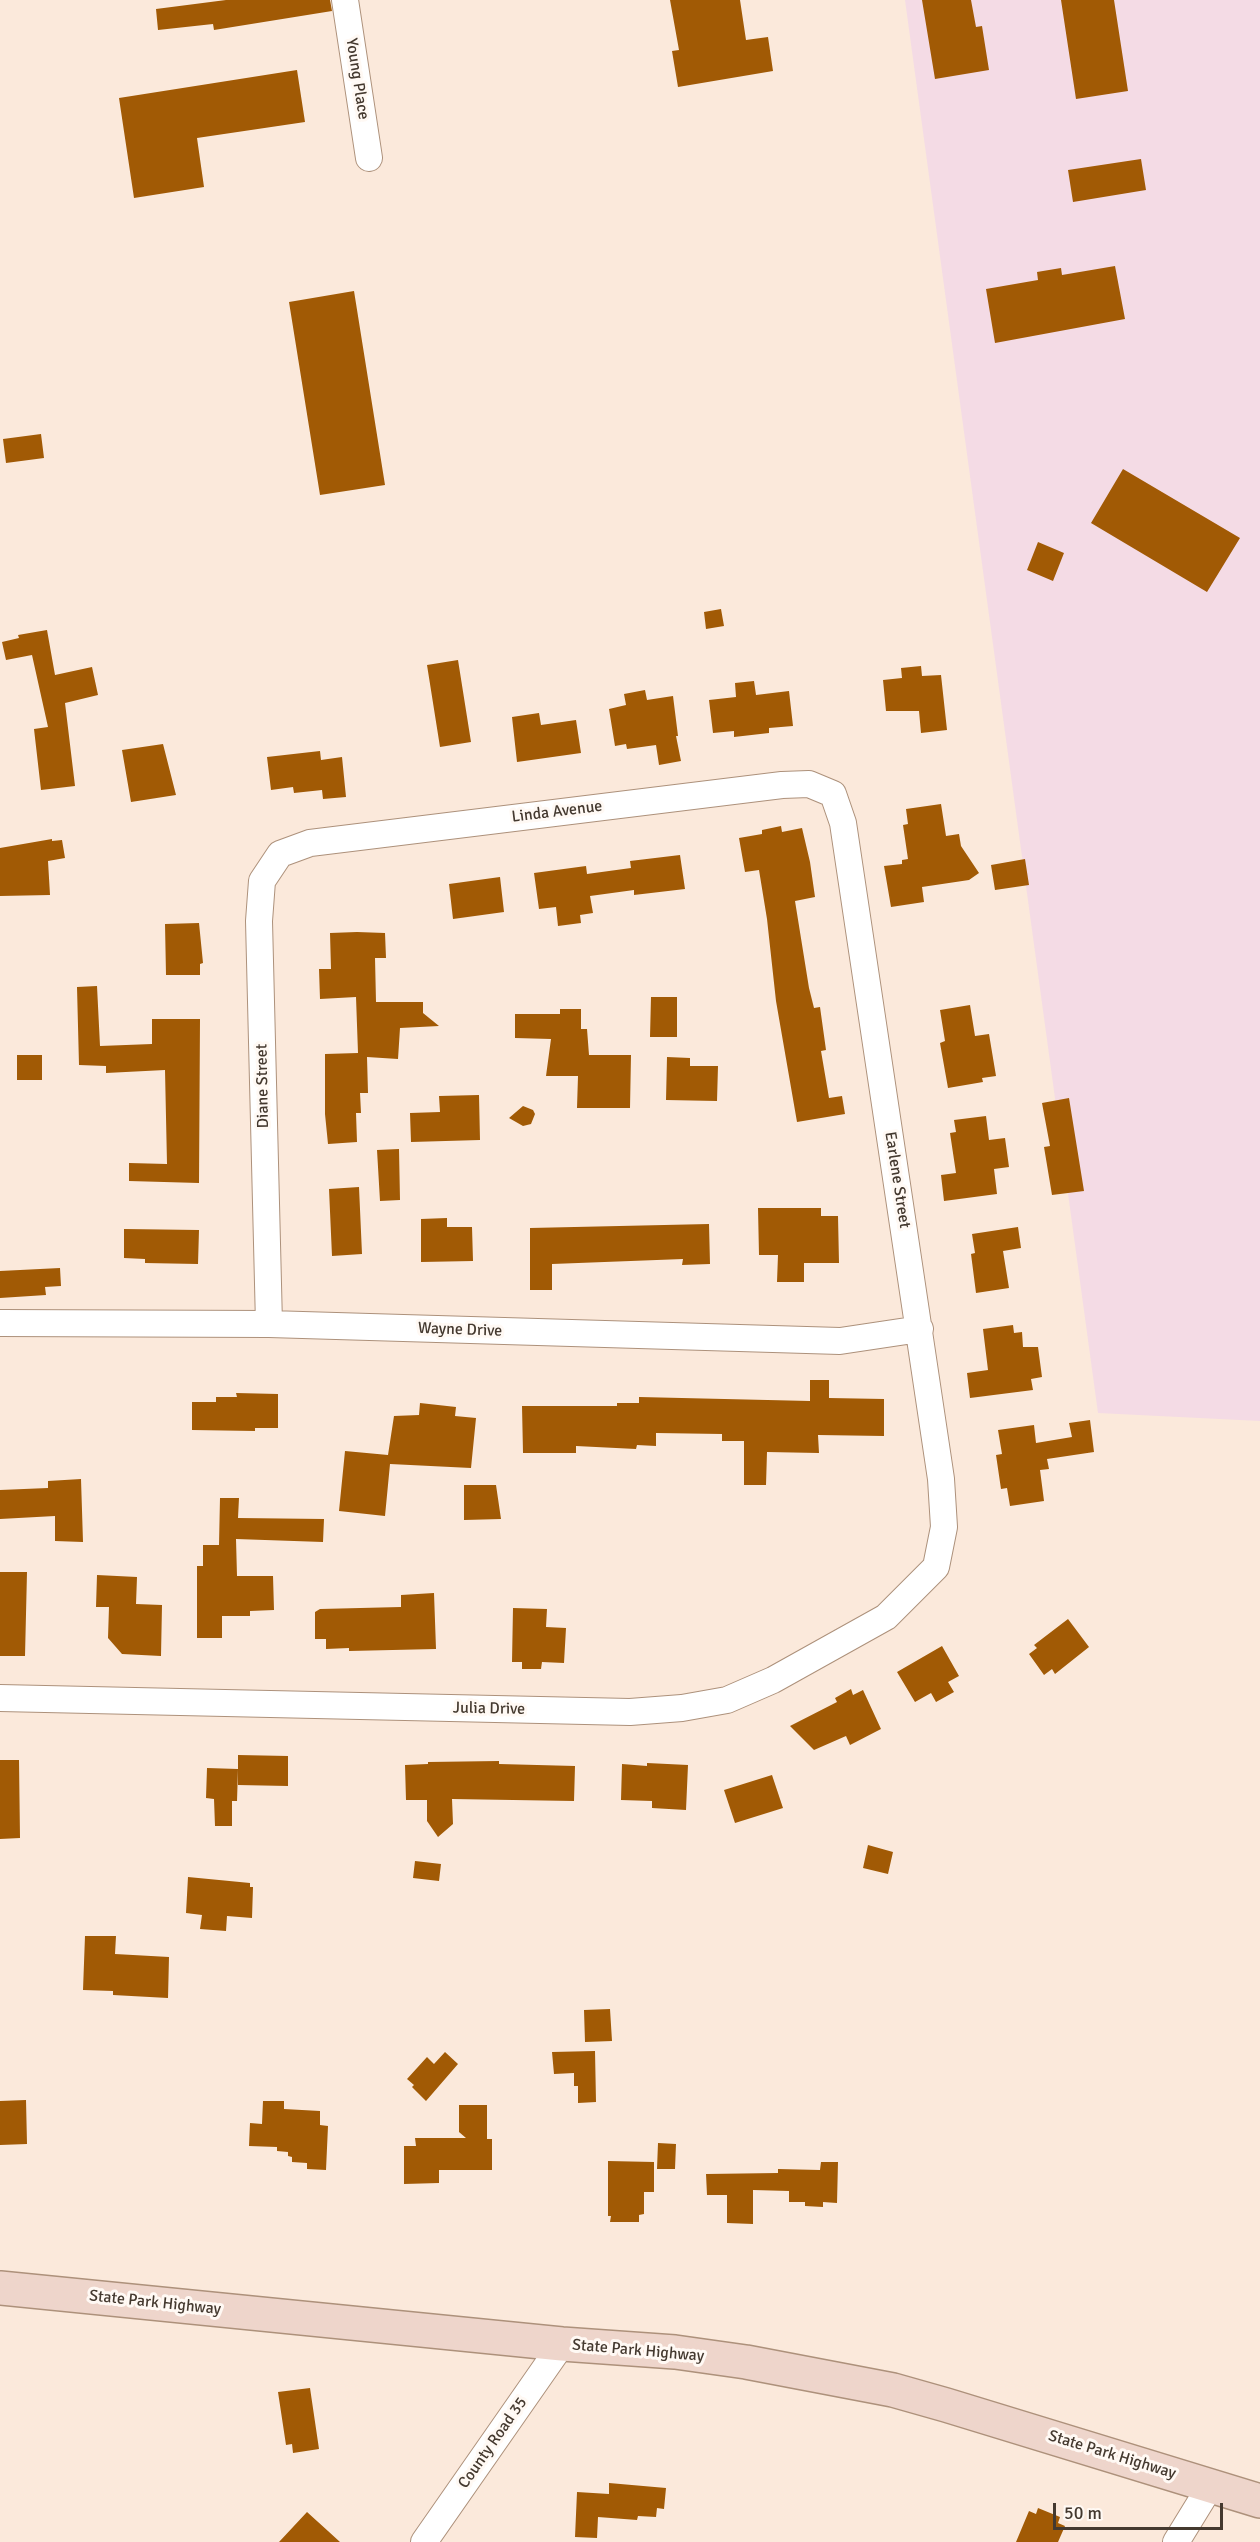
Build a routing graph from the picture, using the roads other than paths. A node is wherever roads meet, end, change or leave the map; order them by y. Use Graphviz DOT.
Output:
graph roads {
  1 [pos="345,0"];
  2 [pos="369,158"];
  3 [pos="833,794"];
  4 [pos="280,854"];
  5 [pos="0,1323"];
  6 [pos="269,1324"];
  7 [pos="920,1329"];
  8 [pos="936,1567"];
  9 [pos="0,1698"];
  10 [pos="0,2288"];
  11 [pos="562,2344"];
  12 [pos="1211,2485"];
  13 [pos="1260,2501"];
  14 [pos="424,2542"];
  15 [pos="1176,2542"];
  1 -- 2 [label="street, Young Place"];
  3 -- 4 [label="street, Linda Avenue"];
  3 -- 7 [label="street, Earlene Street"];
  4 -- 6 [label="street, Diane Street"];
  5 -- 6 [label="street, Wayne Drive"];
  6 -- 7 [label="street, Wayne Drive"];
  7 -- 8 [label="street, Earlene Street"];
  8 -- 9 [label="street, Julia Drive"];
  10 -- 11 [label="main road, State Park Highway"];
  11 -- 12 [label="main road, State Park Highway"];
  11 -- 14 [label="street, County Road 35"];
  12 -- 13 [label="main road, State Park Highway"];
  12 -- 15 [label="street"];
}
